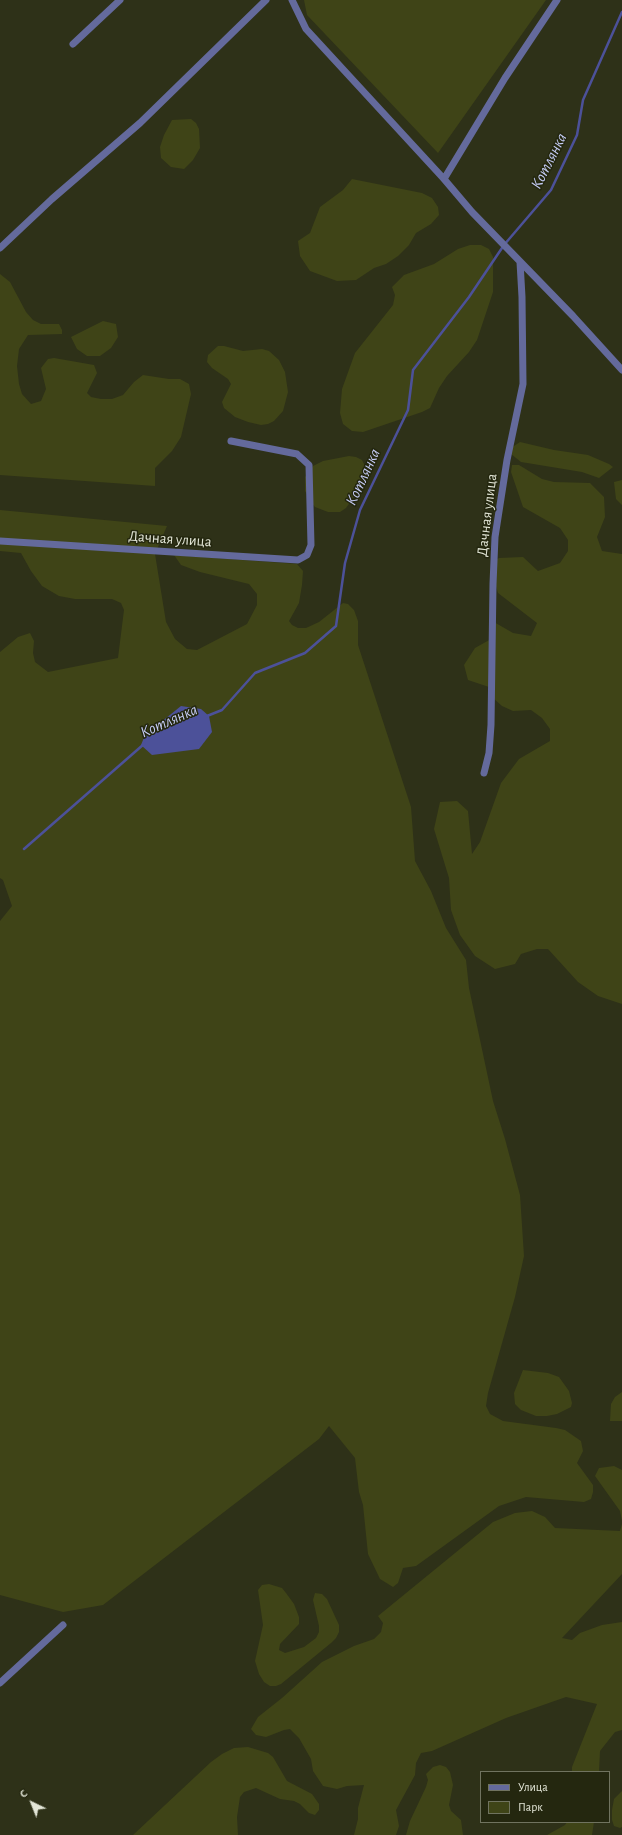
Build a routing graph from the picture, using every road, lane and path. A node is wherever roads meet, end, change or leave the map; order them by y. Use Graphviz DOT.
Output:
graph roads {
  1 [pos="120,0"];
  2 [pos="266,0"];
  3 [pos="292,0"];
  4 [pos="557,0"];
  5 [pos="73,44"];
  6 [pos="444,179"];
  7 [pos="0,248"];
  8 [pos="520,262"];
  9 [pos="622,370"];
  10 [pos="231,441"];
  11 [pos="0,541"];
  12 [pos="484,773"];
  13 [pos="63,1625"];
  14 [pos="0,1683"];
  1 -- 5 [label="street"];
  2 -- 7 [label="street"];
  3 -- 6 [label="street"];
  4 -- 6 [label="street"];
  6 -- 8 [label="street"];
  8 -- 9 [label="street"];
  8 -- 12 [label="street, Дачная улица"];
  10 -- 11 [label="street, Дачная улица"];
  13 -- 14 [label="street"];
}
